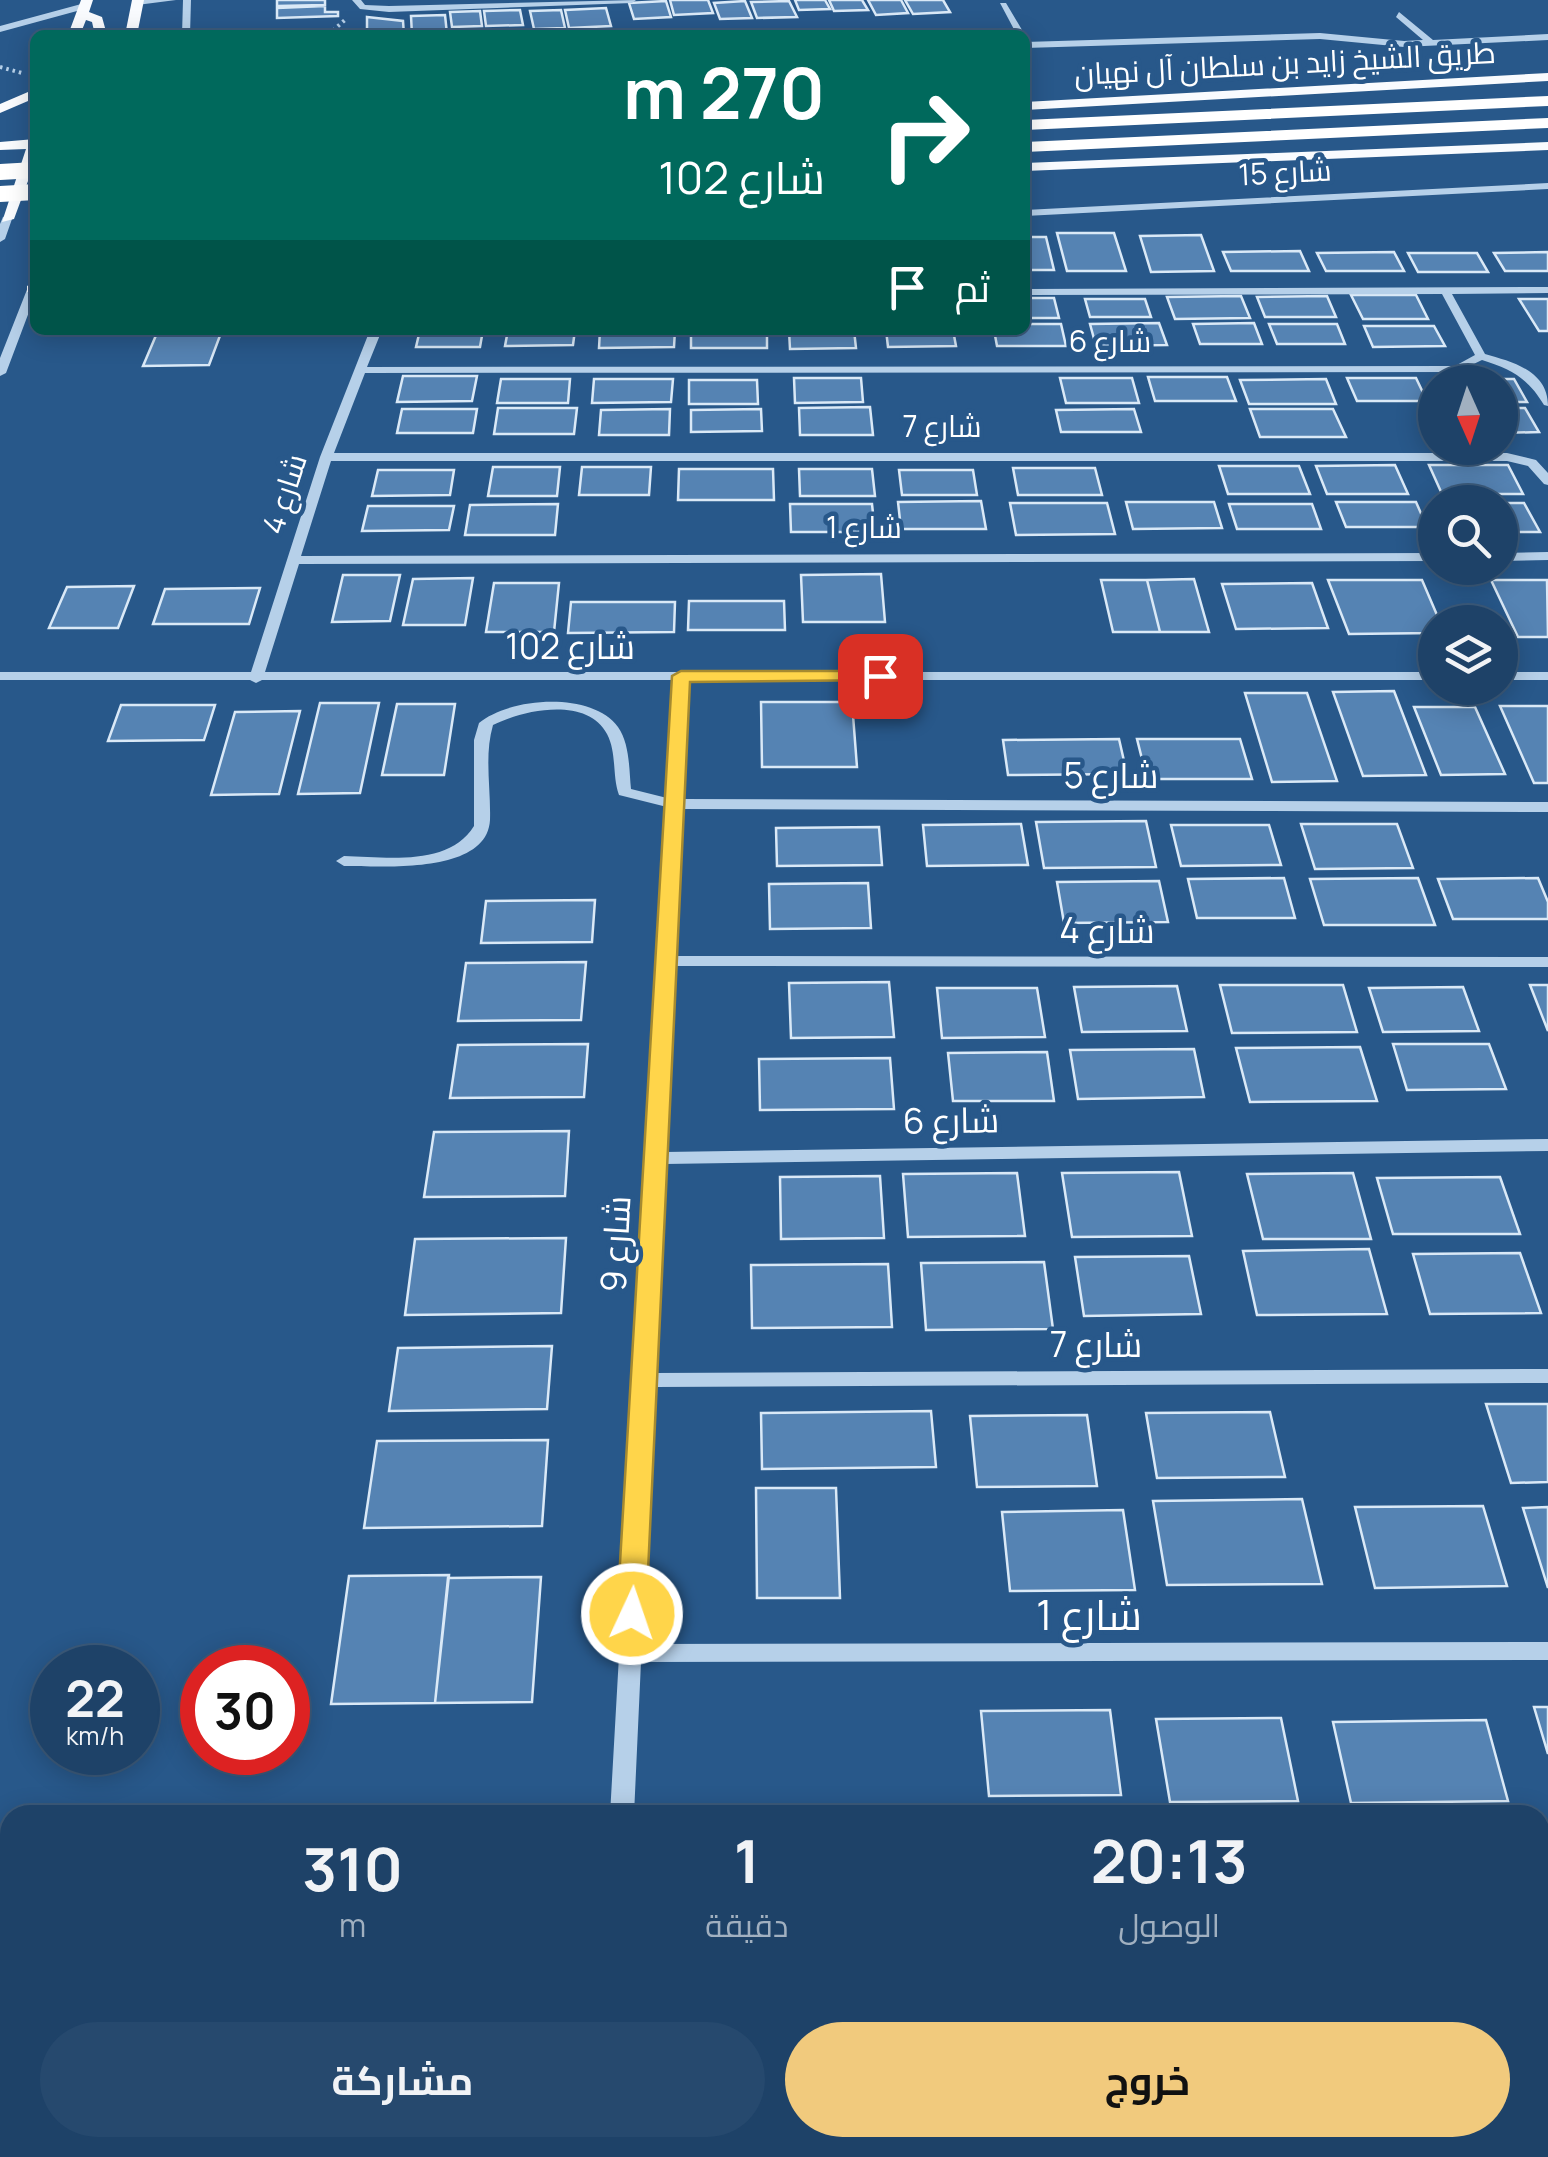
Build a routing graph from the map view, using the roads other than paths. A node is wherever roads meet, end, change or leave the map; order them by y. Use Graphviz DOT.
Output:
graph roads {
  1 [pos="172,0"];
  2 [pos="187,0"];
  3 [pos="356,0"];
  4 [pos="632,0"];
  5 [pos="138,1"];
  6 [pos="518,2"];
  7 [pos="1003,5"];
  8 [pos="85,7"];
  9 [pos="1399,15"];
  10 [pos="0,29"];
  11 [pos="100,30"];
  12 [pos="132,30"];
  13 [pos="186,30"];
  14 [pos="1018,30"];
  15 [pos="1548,37"];
  16 [pos="1430,43"];
  17 [pos="1030,44"];
  18 [pos="1548,77"];
  19 [pos="1548,87"];
  20 [pos="30,95"];
  21 [pos="1548,102"];
  22 [pos="1030,106"];
  23 [pos="0,109"];
  24 [pos="1380,109"];
  25 [pos="1548,123"];
  26 [pos="1030,125"];
  27 [pos="1429,129"];
  28 [pos="1548,133"];
  29 [pos="30,144"];
  30 [pos="0,146"];
  31 [pos="1548,146"];
  32 [pos="1030,147"];
  33 [pos="30,158"];
  34 [pos="1030,167"];
  35 [pos="30,170"];
  36 [pos="0,172"];
  37 [pos="1548,186"];
  38 [pos="18,192"];
  39 [pos="1030,213"];
  40 [pos="9,219"];
  41 [pos="0,239"];
  42 [pos="1445,290"];
  43 [pos="1548,290"];
  44 [pos="1030,292"];
  45 [pos="30,296"];
  46 [pos="374,335"];
  47 [pos="1481,356"];
  48 [pos="360,370"];
  49 [pos="0,373"];
  50 [pos="1548,402"];
  51 [pos="326,457"];
  52 [pos="1548,459"];
  53 [pos="1532,462"];
  54 [pos="1548,481"];
  55 [pos="1518,556"];
  56 [pos="1548,556"];
  57 [pos="1418,557"];
  58 [pos="293,560"];
  59 [pos="2,676"];
  60 [pos="681,676"];
  61 [pos="1418,676"];
  62 [pos="1518,676"];
  63 [pos="1548,676"];
  64 [pos="538,677"];
  65 [pos="256,679"];
  66 [pos="535,707"];
  67 [pos="675,804"];
  68 [pos="1548,807"];
  69 [pos="344,861"];
  70 [pos="666,961"];
  71 [pos="1548,962"];
  72 [pos="1548,1146"];
  73 [pos="656,1158"];
  74 [pos="1548,1376"];
  75 [pos="644,1380"];
  76 [pos="1548,1652"];
  77 [pos="630,1654"];
  78 [pos="622,1805"];
  1 -- 5 [label="street"];
  2 -- 13 [label="street"];
  3 -- 6 [label="street"];
  4 -- 6 [label="street"];
  5 -- 12 [label="main road"];
  7 -- 14 [label="street"];
  8 -- 10 [label="street"];
  8 -- 11 [label="main road"];
  9 -- 16 [label="street"];
  15 -- 16 [label="street"];
  16 -- 17 [label="street"];
  18 -- 22 [label="main road, طريق الشيخ زايد بن سلطان آل نهيان"];
  19 -- 24 [label="highway"];
  20 -- 23 [label="main road"];
  21 -- 24 [label="highway, طريق الشيخ زايد بن سلطان آل نهيان"];
  24 -- 26 [label="highway, طريق الشيخ زايد بن سلطان آل نهيان"];
  25 -- 27 [label="highway, طريق الشيخ زايد بن سلطان آل نهيان"];
  27 -- 28 [label="highway"];
  27 -- 32 [label="highway, طريق الشيخ زايد بن سلطان آل نهيان"];
  29 -- 30 [label="main road"];
  31 -- 34 [label="main road"];
  33 -- 38 [label="main road"];
  35 -- 36 [label="highway, bridge"];
  37 -- 39 [label="street, شارع 15"];
  38 -- 40 [label="main road"];
  40 -- 41 [label="street"];
  42 -- 43 [label="street"];
  42 -- 44 [label="street"];
  42 -- 47 [label="street"];
  45 -- 49 [label="street"];
  46 -- 48 [label="street, شارع 4"];
  47 -- 48 [label="street, شارع 6"];
  47 -- 50 [label="street"];
  48 -- 51 [label="street, شارع 4"];
  51 -- 53 [label="street, شارع 7"];
  51 -- 58 [label="street, شارع 4"];
  52 -- 53 [label="street, شارع 7"];
  53 -- 54 [label="street"];
  55 -- 56 [label="street"];
  57 -- 58 [label="street, شارع 1"];
  58 -- 65 [label="street, شارع 4"];
  59 -- 65 [label="street, شارع 102"];
  60 -- 61 [label="street, شارع 102"];
  60 -- 64 [label="street, شارع 102"];
  60 -- 67 [label="street, شارع 9"];
  62 -- 63 [label="street"];
  64 -- 65 [label="street, شارع 102"];
  64 -- 66 [label="street"];
  66 -- 67 [label="street, شارع 5"];
  66 -- 69 [label="street"];
  67 -- 68 [label="street, شارع 5"];
  67 -- 70 [label="street, شارع 9"];
  70 -- 71 [label="street, شارع 4"];
  70 -- 73 [label="street, شارع 9"];
  72 -- 73 [label="street, شارع 6"];
  73 -- 75 [label="street, شارع 9"];
  74 -- 75 [label="street, شارع 7"];
  75 -- 77 [label="street, شارع 9"];
  76 -- 77 [label="street, شارع 1"];
  77 -- 78 [label="street, شارع 9"];
}
